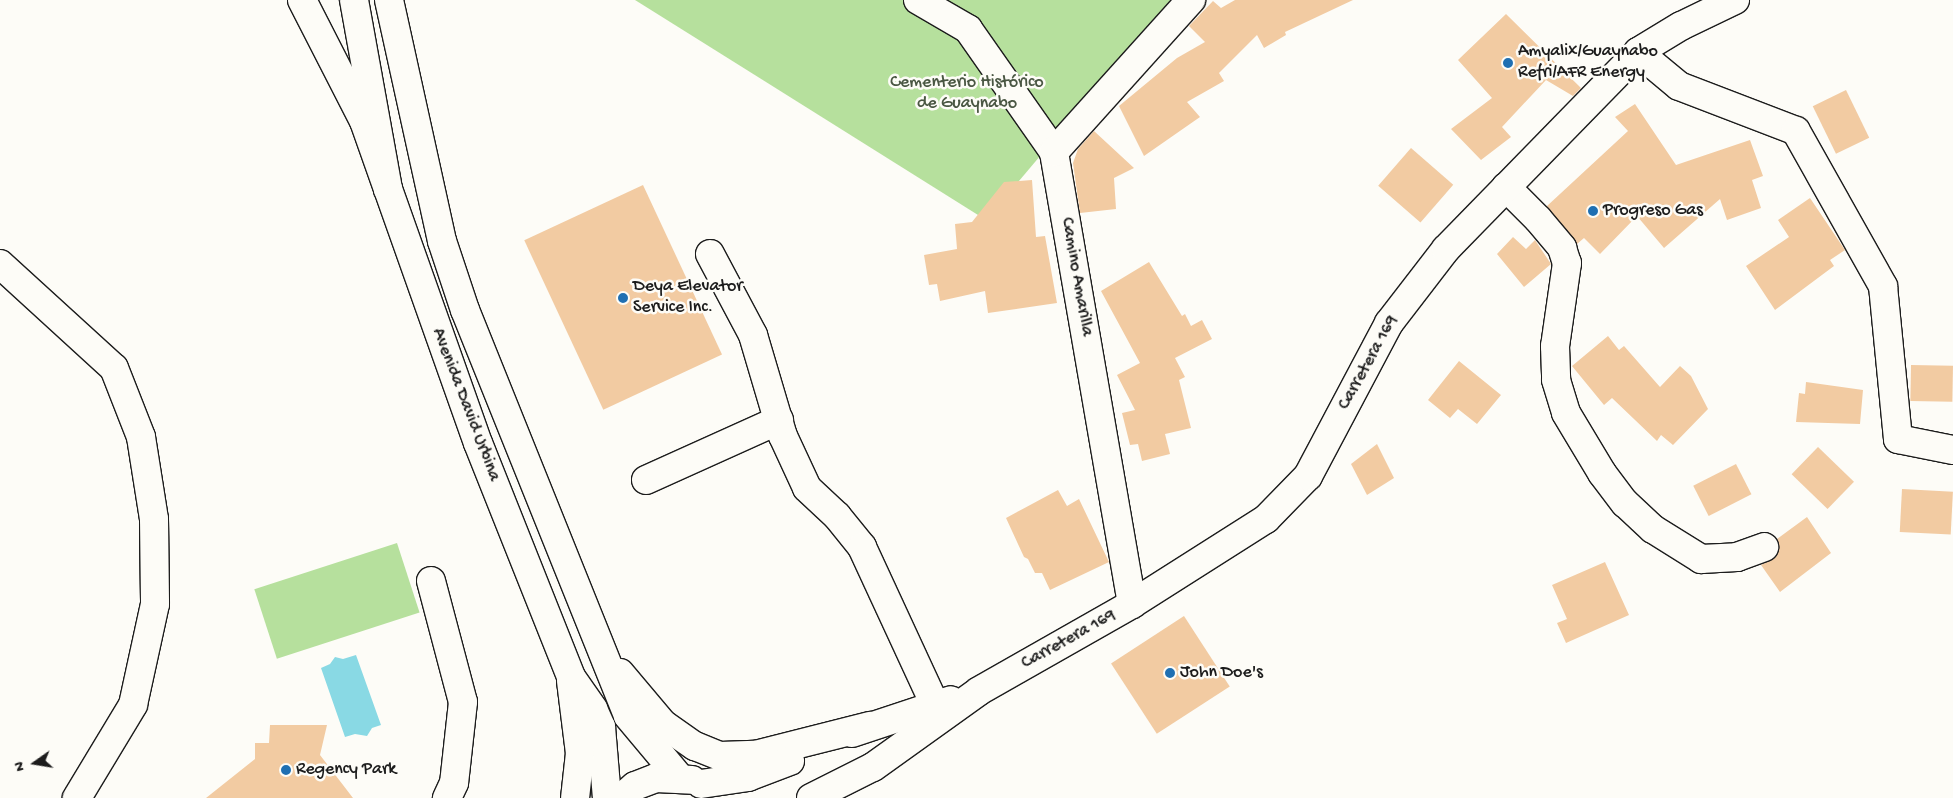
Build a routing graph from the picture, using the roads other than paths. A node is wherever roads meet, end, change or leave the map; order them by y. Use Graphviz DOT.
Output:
graph roads {
  1 [pos="302,0"];
  2 [pos="354,0"];
  3 [pos="389,0"];
  4 [pos="918,0"];
  5 [pos="1191,0"];
  6 [pos="1735,0"];
  7 [pos="1638,52"];
  8 [pos="1054,152"];
  9 [pos="1506,187"];
  10 [pos="388,190"];
  11 [pos="710,254"];
  12 [pos="0,264"];
  13 [pos="779,420"];
  14 [pos="1953,450"];
  15 [pos="646,480"];
  16 [pos="1764,547"];
  17 [pos="431,581"];
  18 [pos="1132,604"];
  19 [pos="597,640"];
  20 [pos="571,677"];
  21 [pos="979,691"];
  22 [pos="935,705"];
  23 [pos="870,726"];
  24 [pos="874,767"];
  25 [pos="700,786"];
  26 [pos="77,798"];
  27 [pos="447,798"];
  28 [pos="575,798"];
  29 [pos="607,798"];
  30 [pos="621,798"];
  31 [pos="811,798"];
  32 [pos="836,798"];
  1 -- 10 [label="main road"];
  2 -- 10 [label="main road, Avenida David Urbina"];
  3 -- 19 [label="main road, Avenida David Urbina"];
  4 -- 8 [label="main road"];
  5 -- 8 [label="main road"];
  6 -- 7 [label="main road, Carretera 169"];
  7 -- 9 [label="main road, Carretera 169"];
  7 -- 14 [label="main road"];
  8 -- 18 [label="main road, Camino Amarilla"];
  9 -- 16 [label="main road"];
  9 -- 18 [label="main road, Carretera 169"];
  10 -- 20 [label="main road, Avenida David Urbina"];
  11 -- 13 [label="main road"];
  12 -- 26 [label="main road"];
  13 -- 15 [label="main road"];
  13 -- 22 [label="main road"];
  17 -- 27 [label="main road"];
  18 -- 21 [label="main road, Carretera 169"];
  19 -- 23 [label="main road"];
  19 -- 25 [label="main road, Avenida David Urbina"];
  20 -- 28 [label="main road"];
  20 -- 29 [label="main road, Avenida David Urbina"];
  21 -- 22 [label="main road, Carretera 169"];
  21 -- 24 [label="main road, Carretera 169"];
  22 -- 23 [label="main road, Carretera 169"];
  23 -- 25 [label="main road, Carretera 169"];
  24 -- 31 [label="main road, Carretera 169"];
  24 -- 32 [label="main road"];
  25 -- 30 [label="main road, Carretera 169"];
}
